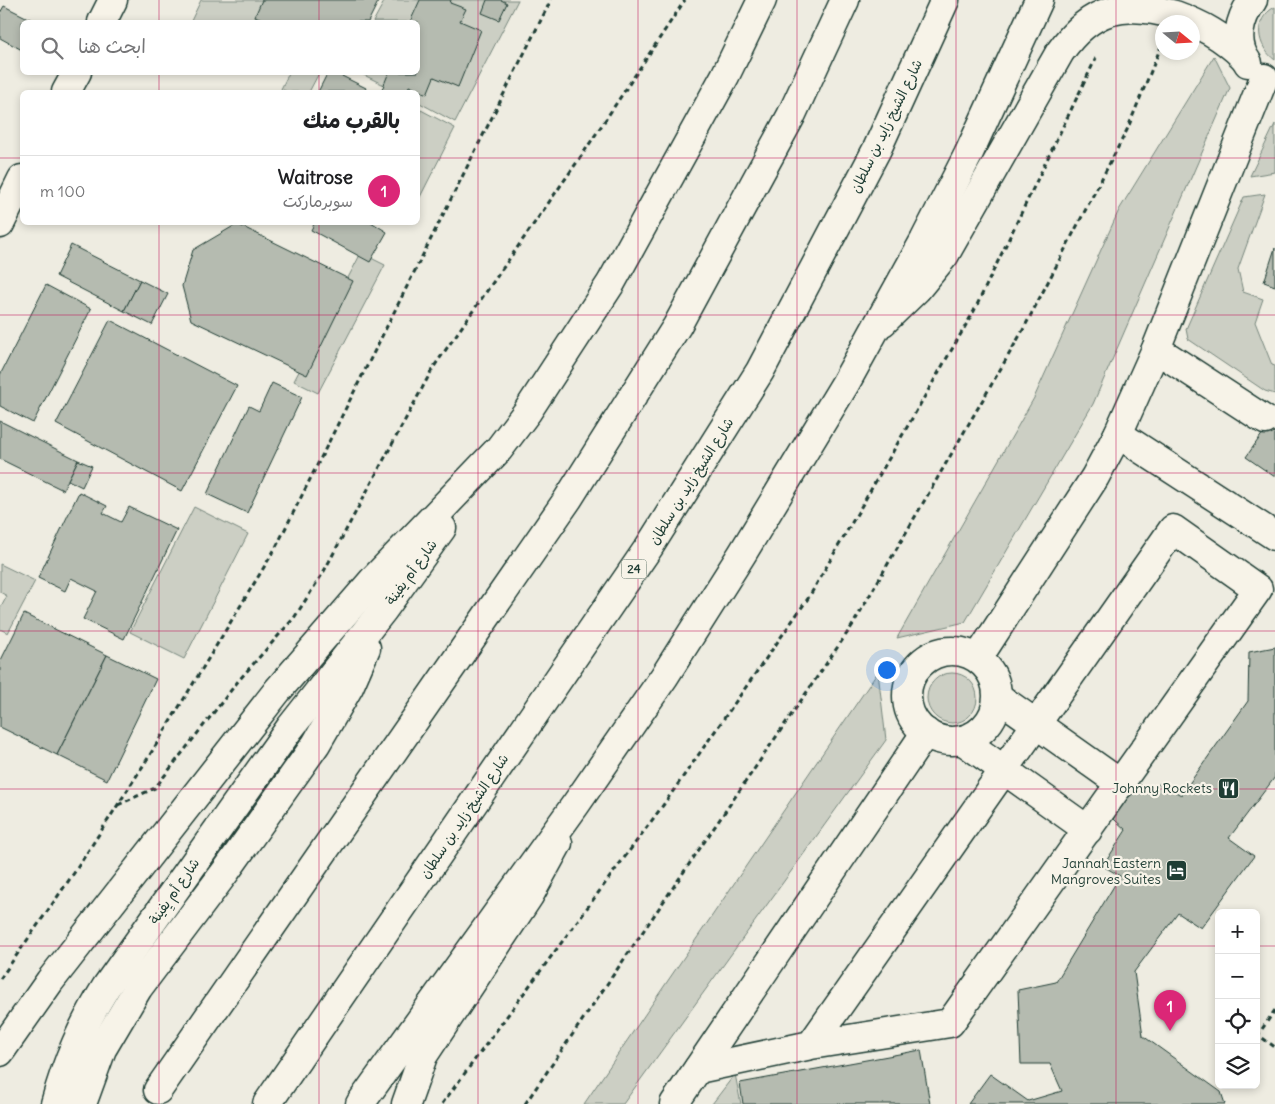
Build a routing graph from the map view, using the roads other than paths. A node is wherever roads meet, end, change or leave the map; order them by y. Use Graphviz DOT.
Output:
graph roads {
  1 [pos="113,0"];
  2 [pos="762,0"];
  3 [pos="845,0"];
  4 [pos="945,0"];
  5 [pos="1039,0"];
  6 [pos="1253,0"];
  7 [pos="103,20"];
  8 [pos="1243,56"];
  9 [pos="75,75"];
  10 [pos="1269,81"];
  11 [pos="67,90"];
  12 [pos="20,183"];
  13 [pos="0,224"];
  14 [pos="878,326"];
  15 [pos="1156,349"];
  16 [pos="1265,420"];
  17 [pos="1118,434"];
  18 [pos="499,449"];
  19 [pos="1275,536"];
  20 [pos="383,610"];
  21 [pos="978,658"];
  22 [pos="319,691"];
  23 [pos="998,697"];
  24 [pos="1036,724"];
  25 [pos="926,732"];
  26 [pos="962,740"];
  27 [pos="1004,770"];
  28 [pos="1121,784"];
  29 [pos="576,804"];
  30 [pos="1088,830"];
  31 [pos="50,981"];
  32 [pos="0,1036"];
  33 [pos="811,1045"];
  34 [pos="0,1052"];
  35 [pos="698,1069"];
  36 [pos="158,1090"];
  37 [pos="55,1104"];
  38 [pos="82,1104"];
  39 [pos="267,1104"];
  40 [pos="360,1104"];
  41 [pos="406,1104"];
  42 [pos="674,1104"];
  1 -- 7 [label="main road"];
  2 -- 18 [label="main road"];
  3 -- 36 [label="main road"];
  4 -- 39 [label="main road, شارع الشيخ زايد بن سلطان / 24"];
  5 -- 14 [label="main road"];
  6 -- 8 [label="main road"];
  8 -- 10 [label="main road"];
  8 -- 14 [label="main road"];
  9 -- 11 [label="main road"];
  10 -- 15 [label="main road"];
  12 -- 13 [label="main road"];
  14 -- 29 [label="main road"];
  15 -- 16 [label="main road"];
  15 -- 17 [label="main road"];
  17 -- 19 [label="main road"];
  17 -- 21 [label="main road"];
  18 -- 20 [label="main road, شارع أم يفينة"];
  18 -- 31 [label="main road"];
  20 -- 22 [label="main road, شارع أم يفينة"];
  20 -- 38 [label="main road"];
  21 -- 23 [label="main road"];
  21 -- 25 [label="main road"];
  22 -- 37 [label="main road, شارع أم يِفينة"];
  23 -- 24 [label="main road"];
  23 -- 26 [label="main road"];
  24 -- 27 [label="main road"];
  24 -- 28 [label="main road"];
  24 -- 28 [label="main road"];
  25 -- 26 [label="main road"];
  25 -- 35 [label="main road"];
  26 -- 27 [label="main road"];
  27 -- 30 [label="main road"];
  27 -- 33 [label="main road"];
  28 -- 30 [label="main road"];
  29 -- 40 [label="main road"];
  29 -- 41 [label="main road"];
  30 -- 33 [label="main road"];
  31 -- 32 [label="main road"];
  31 -- 34 [label="main road"];
  33 -- 35 [label="main road"];
  35 -- 42 [label="main road"];
}
